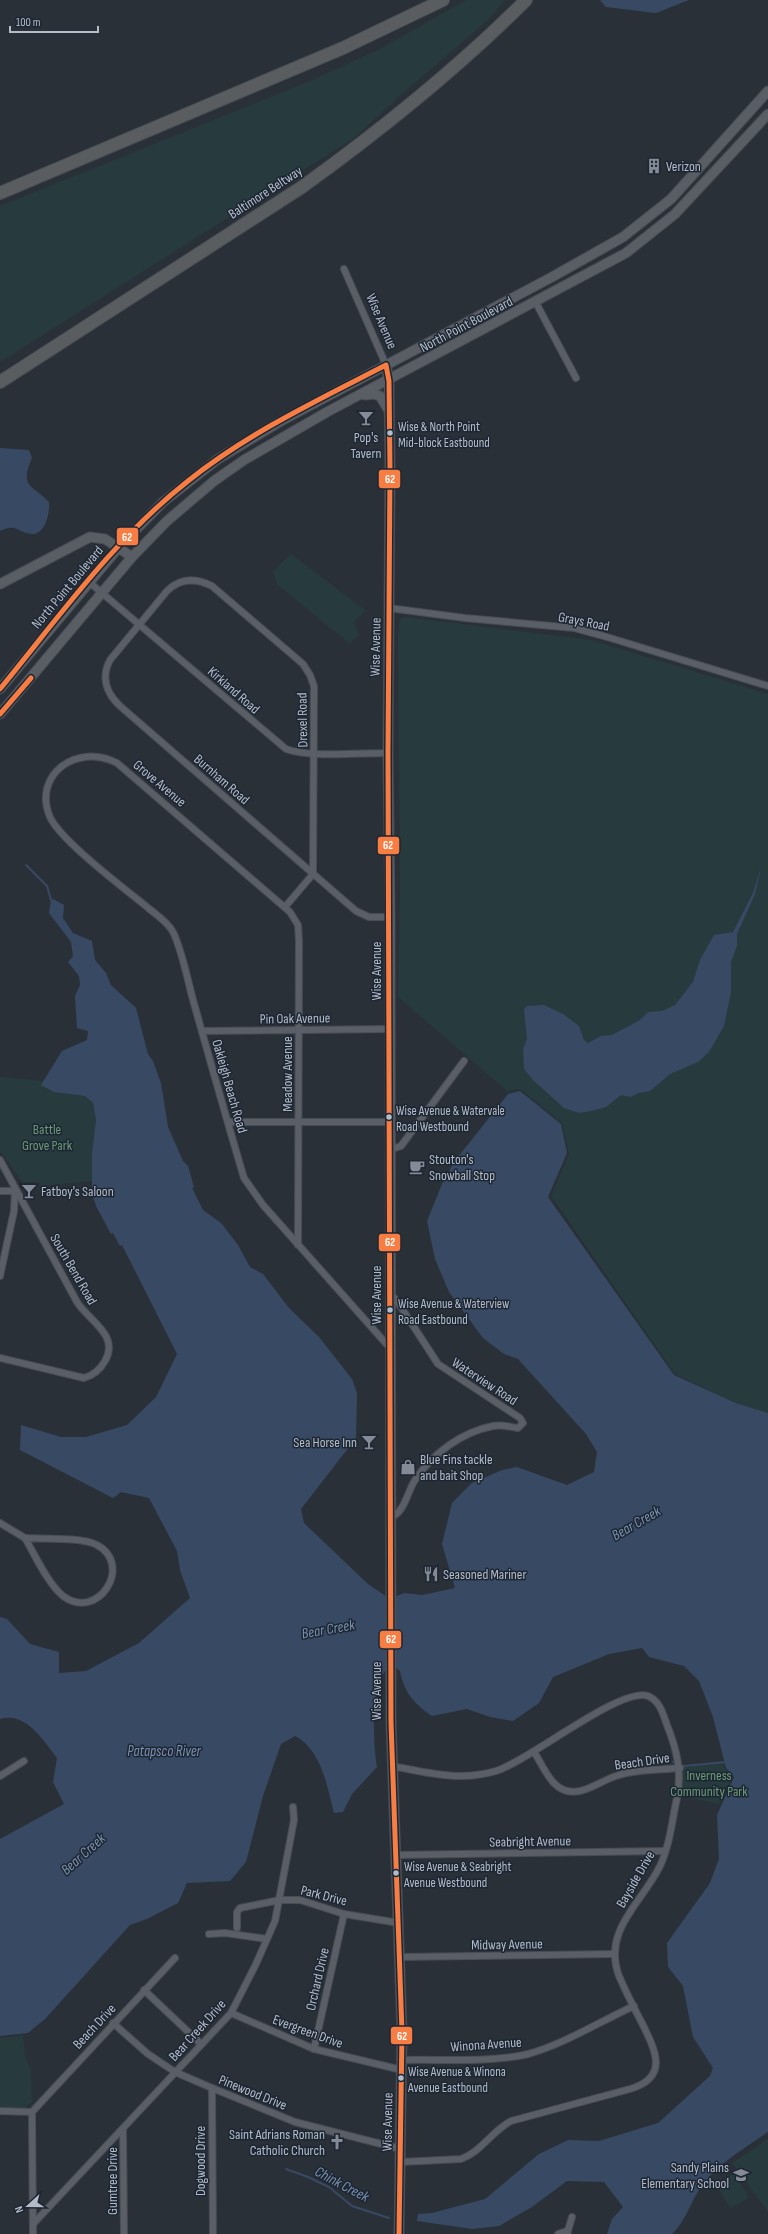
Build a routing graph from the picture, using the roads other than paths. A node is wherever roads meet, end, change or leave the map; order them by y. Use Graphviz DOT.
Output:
graph roads {
  1 [pos="443,0"];
  2 [pos="526,0"];
  3 [pos="768,92"];
  4 [pos="768,114"];
  5 [pos="739,124"];
  6 [pos="739,145"];
  7 [pos="0,193"];
  8 [pos="632,231"];
  9 [pos="612,244"];
  10 [pos="626,253"];
  11 [pos="344,269"];
  12 [pos="595,271"];
  13 [pos="552,278"];
  14 [pos="536,303"];
  15 [pos="386,365"];
  16 [pos="576,378"];
  17 [pos="389,381"];
  18 [pos="0,382"];
  19 [pos="357,396"];
  20 [pos="390,426"];
  21 [pos="119,547"];
  22 [pos="132,557"];
  23 [pos="89,582"];
  24 [pos="0,584"];
  25 [pos="103,592"];
  26 [pos="389,608"];
  27 [pos="140,623"];
  28 [pos="768,686"];
  29 [pos="0,689"];
  30 [pos="0,714"];
  31 [pos="314,753"];
  32 [pos="388,753"];
  33 [pos="58,830"];
  34 [pos="313,874"];
  35 [pos="285,907"];
  36 [pos="390,917"];
  37 [pos="389,1029"];
  38 [pos="299,1030"];
  39 [pos="202,1031"];
  40 [pos="464,1061"];
  41 [pos="299,1121"];
  42 [pos="228,1122"];
  43 [pos="389,1122"];
  44 [pos="389,1150"];
  45 [pos="0,1160"];
  46 [pos="15,1190"];
  47 [pos="0,1191"];
  48 [pos="298,1245"];
  49 [pos="1,1267"];
  50 [pos="0,1276"];
  51 [pos="390,1292"];
  52 [pos="390,1348"];
  53 [pos="0,1358"];
  54 [pos="390,1517"];
  55 [pos="0,1523"];
  56 [pos="25,1538"];
  57 [pos="534,1752"];
  58 [pos="24,1761"];
  59 [pos="391,1766"];
  60 [pos="680,1768"];
  61 [pos="0,1776"];
  62 [pos="294,1807"];
  63 [pos="665,1851"];
  64 [pos="396,1855"];
  65 [pos="280,1900"];
  66 [pos="344,1914"];
  67 [pos="399,1923"];
  68 [pos="238,1928"];
  69 [pos="209,1934"];
  70 [pos="267,1939"];
  71 [pos="614,1954"];
  72 [pos="400,1957"];
  73 [pos="175,1958"];
  74 [pos="144,1990"];
  75 [pos="634,2006"];
  76 [pos="231,2013"];
  77 [pos="114,2023"];
  78 [pos="201,2044"];
  79 [pos="314,2049"];
  80 [pos="402,2065"];
  81 [pos="175,2072"];
  82 [pos="212,2088"];
  83 [pos="0,2112"];
  84 [pos="32,2112"];
  85 [pos="124,2129"];
  86 [pos="401,2149"];
  87 [pos="401,2162"];
  88 [pos="572,2217"];
  89 [pos="33,2224"];
  90 [pos="567,2233"];
  91 [pos="33,2234"];
  92 [pos="124,2234"];
  93 [pos="212,2234"];
  94 [pos="399,2234"];
  95 [pos="558,2234"];
  1 -- 7 [label="highway"];
  2 -- 18 [label="highway, Baltimore Beltway"];
  3 -- 5 [label="main road, North Point Boulevard"];
  4 -- 6 [label="main road, North Point Boulevard"];
  5 -- 6 [label="main road"];
  5 -- 8 [label="main road, North Point Boulevard"];
  6 -- 10 [label="main road, North Point Boulevard"];
  8 -- 9 [label="main road, North Point Boulevard"];
  8 -- 10 [label="main road"];
  9 -- 12 [label="main road"];
  9 -- 13 [label="main road, North Point Boulevard"];
  10 -- 12 [label="main road, North Point Boulevard"];
  11 -- 15 [label="street, Wise Avenue"];
  12 -- 14 [label="main road, North Point Boulevard"];
  13 -- 14 [label="main road"];
  13 -- 15 [label="main road, North Point Boulevard"];
  14 -- 16 [label="street"];
  14 -- 17 [label="main road, North Point Boulevard"];
  15 -- 17 [label="main road, Wise Avenue"];
  15 -- 21 [label="main road, North Point Boulevard"];
  17 -- 19 [label="main road, North Point Boulevard"];
  17 -- 20 [label="main road, Wise Avenue"];
  19 -- 20 [label="main road"];
  19 -- 22 [label="main road, North Point Boulevard"];
  20 -- 26 [label="main road, Wise Avenue"];
  21 -- 22 [label="main road"];
  21 -- 23 [label="main road, North Point Boulevard"];
  21 -- 24 [label="main road"];
  22 -- 25 [label="main road, North Point Boulevard"];
  23 -- 25 [label="street, Kirkland Road"];
  23 -- 29 [label="main road, North Point Boulevard"];
  25 -- 27 [label="street, Kirkland Road"];
  25 -- 30 [label="main road, North Point Boulevard"];
  26 -- 28 [label="street, Grays Road"];
  26 -- 32 [label="main road, Wise Avenue"];
  27 -- 31 [label="street, Kirkland Road"];
  27 -- 31 [label="street, Drexel Road"];
  27 -- 34 [label="street, Burnham Road"];
  31 -- 32 [label="street, Kirkland Road"];
  31 -- 34 [label="street, Drexel Road"];
  32 -- 36 [label="main road, Wise Avenue"];
  33 -- 35 [label="street, Grove Avenue"];
  33 -- 39 [label="street, Oakleigh Beach Road"];
  34 -- 35 [label="street"];
  34 -- 36 [label="street, Burnham Road"];
  35 -- 38 [label="street, Meadow Avenue"];
  36 -- 37 [label="main road, Wise Avenue"];
  37 -- 38 [label="street, Pin Oak Avenue"];
  37 -- 43 [label="main road, Wise Avenue"];
  38 -- 39 [label="street, Pin Oak Avenue"];
  38 -- 41 [label="street, Meadow Avenue"];
  39 -- 42 [label="street, Oakleigh Beach Road"];
  40 -- 44 [label="street"];
  41 -- 42 [label="street"];
  41 -- 43 [label="street"];
  41 -- 48 [label="street, Meadow Avenue"];
  42 -- 48 [label="street, Oakleigh Beach Road"];
  43 -- 44 [label="main road, Wise Avenue"];
  44 -- 51 [label="main road, Wise Avenue"];
  45 -- 46 [label="street, South Bend Road"];
  46 -- 47 [label="street"];
  46 -- 49 [label="street"];
  46 -- 53 [label="street, South Bend Road"];
  48 -- 52 [label="street, Oakleigh Beach Road"];
  49 -- 50 [label="street"];
  51 -- 52 [label="main road, Wise Avenue"];
  51 -- 54 [label="street, Waterview Road"];
  52 -- 54 [label="main road, Wise Avenue"];
  54 -- 59 [label="main road, Wise Avenue"];
  55 -- 56 [label="street"];
  56 -- 56 [label="street"];
  57 -- 59 [label="street, Bayside Drive"];
  57 -- 60 [label="street, Beach Drive"];
  57 -- 60 [label="street, Bayside Drive"];
  58 -- 61 [label="street"];
  59 -- 64 [label="main road, Wise Avenue"];
  60 -- 63 [label="street, Bayside Drive"];
  62 -- 65 [label="street, Bear Creek Drive"];
  63 -- 64 [label="street, Seabright Avenue"];
  63 -- 71 [label="street, Bayside Drive"];
  64 -- 67 [label="main road, Wise Avenue"];
  65 -- 66 [label="street, Park Drive"];
  65 -- 68 [label="street, Park Drive"];
  65 -- 70 [label="street, Bear Creek Drive"];
  66 -- 67 [label="street, Park Drive"];
  66 -- 79 [label="street, Orchard Drive"];
  67 -- 72 [label="main road, Wise Avenue"];
  69 -- 70 [label="street"];
  70 -- 76 [label="street, Bear Creek Drive"];
  71 -- 72 [label="street, Midway Avenue"];
  71 -- 75 [label="street, Bayside Drive"];
  72 -- 80 [label="main road, Wise Avenue"];
  73 -- 74 [label="street, Beach Drive"];
  74 -- 77 [label="street, Beach Drive"];
  74 -- 78 [label="street"];
  75 -- 80 [label="street, Winona Avenue"];
  75 -- 87 [label="street, Bayside Drive"];
  76 -- 78 [label="street, Bear Creek Drive"];
  76 -- 79 [label="street, Evergreen Drive"];
  77 -- 81 [label="street, Pinewood Drive"];
  77 -- 84 [label="street, Beach Drive"];
  78 -- 81 [label="street, Bear Creek Drive"];
  79 -- 80 [label="street, Evergreen Drive"];
  80 -- 86 [label="main road, Wise Avenue"];
  81 -- 82 [label="street, Pinewood Drive"];
  81 -- 85 [label="street, Bear Creek Drive"];
  82 -- 86 [label="street, Pinewood Drive"];
  82 -- 93 [label="street, Dogwood Drive"];
  83 -- 84 [label="street"];
  84 -- 89 [label="street"];
  85 -- 89 [label="street, Bear Creek Drive"];
  85 -- 92 [label="street, Gumtree Drive"];
  86 -- 87 [label="main road, Wise Avenue"];
  87 -- 94 [label="main road, Wise Avenue"];
  88 -- 90 [label="street"];
  89 -- 91 [label="street"];
  90 -- 95 [label="street"];
}
